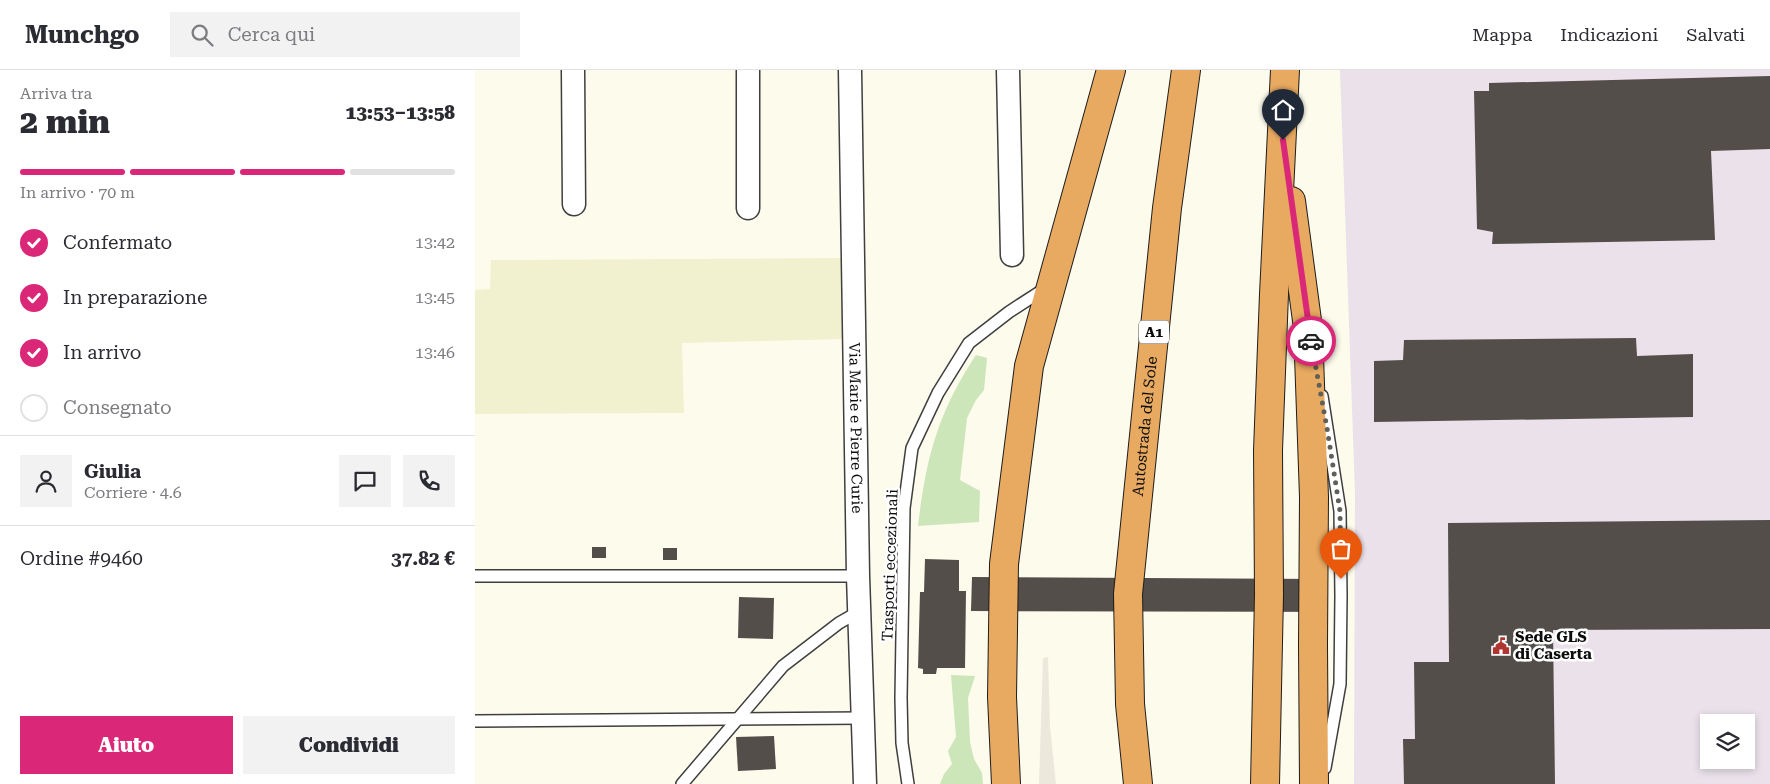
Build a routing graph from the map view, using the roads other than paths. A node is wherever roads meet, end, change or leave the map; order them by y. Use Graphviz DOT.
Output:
graph roads {
  1 [pos="573,70"];
  2 [pos="748,70"];
  3 [pos="850,70"];
  4 [pos="1008,70"];
  5 [pos="1111,70"];
  6 [pos="1185,70"];
  7 [pos="1285,70"];
  8 [pos="1283,140"];
  9 [pos="574,204"];
  10 [pos="748,208"];
  11 [pos="1012,256"];
  12 [pos="1052,285"];
  13 [pos="1308,328"];
  14 [pos="475,576"];
  15 [pos="858,576"];
  16 [pos="860,611"];
  17 [pos="863,718"];
  18 [pos="737,719"];
  19 [pos="475,721"];
  20 [pos="682,784"];
  21 [pos="865,784"];
  22 [pos="909,784"];
  23 [pos="1006,784"];
  24 [pos="1137,784"];
  25 [pos="1265,784"];
  26 [pos="1314,784"];
  27 [pos="1321,784"];
  1 -- 9 [label="street"];
  2 -- 10 [label="street"];
  3 -- 15 [label="street, Via Marie e Pierre Curie"];
  4 -- 11 [label="street"];
  5 -- 12 [label="highway"];
  6 -- 24 [label="highway, Autostrada del Sole / A1"];
  7 -- 8 [label="highway"];
  8 -- 13 [label="highway"];
  8 -- 25 [label="highway"];
  12 -- 22 [label="lane, Trasporti eccezionali"];
  12 -- 23 [label="highway"];
  13 -- 26 [label="highway"];
  13 -- 27 [label="lane"];
  14 -- 15 [label="lane"];
  15 -- 16 [label="street, Via Marie e Pierre Curie"];
  16 -- 17 [label="street, Via Marie e Pierre Curie"];
  16 -- 18 [label="lane"];
  17 -- 18 [label="lane"];
  17 -- 21 [label="street, Via Marie e Pierre Curie"];
  18 -- 19 [label="lane"];
  18 -- 20 [label="lane"];
}
